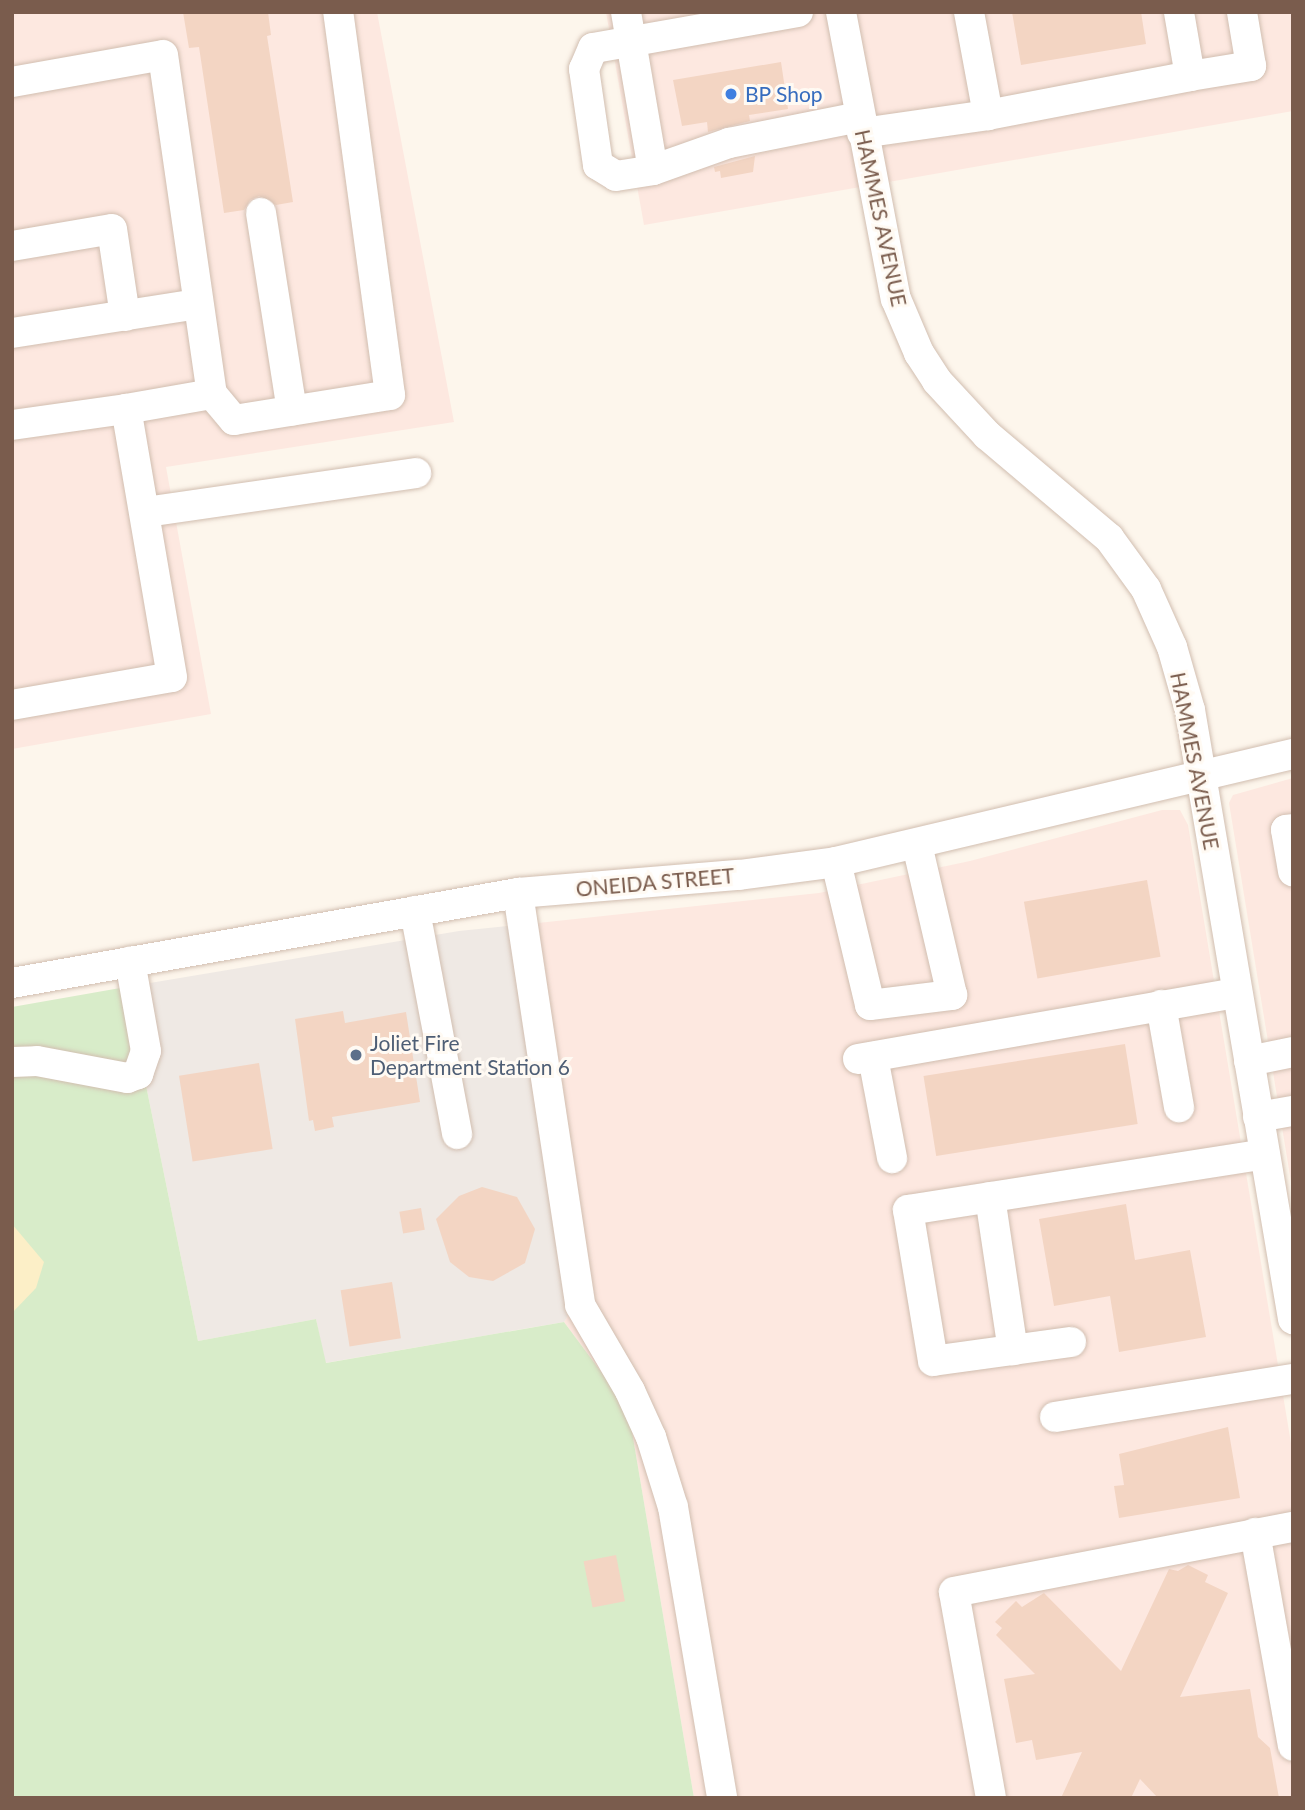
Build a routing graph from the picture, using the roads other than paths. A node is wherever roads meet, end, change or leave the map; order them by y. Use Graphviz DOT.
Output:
graph roads {
  1 [pos="338,12"];
  2 [pos="841,12"];
  3 [pos="969,12"];
  4 [pos="1179,12"];
  5 [pos="1242,12"];
  6 [pos="782,14"];
  7 [pos="628,26"];
  8 [pos="1190,76"];
  9 [pos="12,82"];
  10 [pos="988,115"];
  11 [pos="861,125"];
  12 [pos="653,170"];
  13 [pos="261,214"];
  14 [pos="12,246"];
  15 [pos="197,304"];
  16 [pos="125,316"];
  17 [pos="12,334"];
  18 [pos="212,394"];
  19 [pos="127,409"];
  20 [pos="292,411"];
  21 [pos="12,425"];
  22 [pos="416,472"];
  23 [pos="146,512"];
  24 [pos="12,705"];
  25 [pos="1293,754"];
  26 [pos="1200,778"];
  27 [pos="1293,829"];
  28 [pos="916,845"];
  29 [pos="836,862"];
  30 [pos="1293,871"];
  31 [pos="518,893"];
  32 [pos="415,911"];
  33 [pos="130,961"];
  34 [pos="12,983"];
  35 [pos="1237,993"];
  36 [pos="1161,1005"];
  37 [pos="1293,1052"];
  38 [pos="1249,1061"];
  39 [pos="12,1062"];
  40 [pos="1179,1107"];
  41 [pos="1293,1111"];
  42 [pos="1258,1117"];
  43 [pos="457,1134"];
  44 [pos="1265,1154"];
  45 [pos="892,1158"];
  46 [pos="990,1197"];
  47 [pos="1290,1288"];
  48 [pos="1293,1319"];
  49 [pos="1071,1342"];
  50 [pos="1013,1350"];
  51 [pos="1293,1379"];
  52 [pos="1055,1417"];
  53 [pos="1293,1527"];
  54 [pos="1255,1533"];
  55 [pos="1293,1746"];
  56 [pos="722,1798"];
  57 [pos="991,1798"];
  1 -- 20 [label="street"];
  2 -- 11 [label="street, HAMMES AVENUE"];
  3 -- 10 [label="street"];
  4 -- 8 [label="street"];
  5 -- 8 [label="street"];
  6 -- 7 [label="street"];
  7 -- 12 [label="street"];
  7 -- 12 [label="street"];
  8 -- 10 [label="street"];
  9 -- 15 [label="street"];
  10 -- 11 [label="street"];
  11 -- 12 [label="street"];
  11 -- 26 [label="street, HAMMES AVENUE"];
  13 -- 20 [label="street"];
  14 -- 16 [label="street"];
  15 -- 16 [label="street"];
  15 -- 18 [label="street"];
  16 -- 17 [label="street"];
  18 -- 19 [label="street"];
  18 -- 20 [label="street"];
  19 -- 21 [label="street"];
  19 -- 23 [label="street"];
  22 -- 23 [label="street"];
  23 -- 24 [label="street"];
  25 -- 26 [label="street, ONEIDA STREET"];
  26 -- 28 [label="street, ONEIDA STREET"];
  26 -- 35 [label="street, HAMMES AVENUE"];
  27 -- 30 [label="street"];
  28 -- 29 [label="street, ONEIDA STREET"];
  28 -- 29 [label="street"];
  29 -- 31 [label="street, ONEIDA STREET"];
  31 -- 32 [label="street, ONEIDA STREET"];
  31 -- 56 [label="street"];
  32 -- 33 [label="street, ONEIDA STREET"];
  32 -- 43 [label="street"];
  33 -- 34 [label="street, ONEIDA STREET"];
  33 -- 39 [label="street"];
  35 -- 36 [label="street"];
  35 -- 38 [label="street, HAMMES AVENUE"];
  36 -- 40 [label="street"];
  36 -- 45 [label="street"];
  37 -- 38 [label="street"];
  38 -- 42 [label="street, HAMMES AVENUE"];
  41 -- 42 [label="street"];
  42 -- 44 [label="street, HAMMES AVENUE"];
  44 -- 46 [label="street"];
  44 -- 47 [label="street, HAMMES AVENUE"];
  46 -- 50 [label="street"];
  46 -- 50 [label="street"];
  47 -- 48 [label="street, HAMMES AVENUE"];
  49 -- 50 [label="street"];
  51 -- 52 [label="street"];
  53 -- 54 [label="street"];
  54 -- 55 [label="street"];
  54 -- 57 [label="street"];
}
